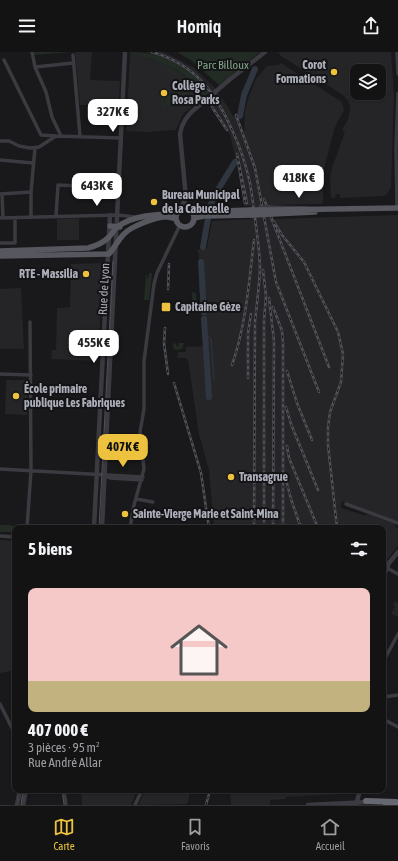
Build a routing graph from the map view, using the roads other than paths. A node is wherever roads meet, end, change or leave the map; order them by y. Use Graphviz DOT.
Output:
graph roads {
  1 [pos="125,52"];
  2 [pos="265,52"];
  3 [pos="397,52"];
  4 [pos="32,54"];
  5 [pos="73,55"];
  6 [pos="4,60"];
  7 [pos="73,63"];
  8 [pos="35,67"];
  9 [pos="398,74"];
  10 [pos="398,92"];
  11 [pos="56,136"];
  12 [pos="61,136"];
  13 [pos="80,136"];
  14 [pos="121,138"];
  15 [pos="0,141"];
  16 [pos="35,148"];
  17 [pos="0,160"];
  18 [pos="33,163"];
  19 [pos="119,188"];
  20 [pos="31,192"];
  21 [pos="1,194"];
  22 [pos="185,203"];
  23 [pos="398,208"];
  24 [pos="192,211"];
  25 [pos="205,212"];
  26 [pos="110,215"];
  27 [pos="118,215"];
  28 [pos="177,215"];
  29 [pos="56,216"];
  30 [pos="31,217"];
  31 [pos="140,217"];
  32 [pos="1,218"];
  33 [pos="15,218"];
  34 [pos="194,218"];
  35 [pos="180,225"];
  36 [pos="110,226"];
  37 [pos="136,226"];
  38 [pos="117,228"];
  39 [pos="110,237"];
  40 [pos="0,244"];
  41 [pos="116,246"];
  42 [pos="0,251"];
  43 [pos="109,254"];
  44 [pos="0,256"];
  45 [pos="30,322"];
  46 [pos="0,374"];
  47 [pos="31,375"];
  48 [pos="0,469"];
  49 [pos="31,471"];
  50 [pos="97,475"];
  51 [pos="104,476"];
  52 [pos="142,478"];
  53 [pos="136,499"];
  54 [pos="153,502"];
  55 [pos="346,504"];
  56 [pos="398,523"];
  57 [pos="27,525"];
  58 [pos="94,525"];
  59 [pos="102,525"];
  60 [pos="132,525"];
  61 [pos="0,536"];
  62 [pos="12,537"];
  63 [pos="398,552"];
  64 [pos="387,568"];
  65 [pos="398,574"];
  66 [pos="398,634"];
  67 [pos="386,656"];
  68 [pos="398,695"];
  69 [pos="386,697"];
  70 [pos="0,704"];
  71 [pos="386,721"];
  72 [pos="398,727"];
  73 [pos="12,728"];
  74 [pos="19,793"];
  75 [pos="25,793"];
  76 [pos="64,793"];
  77 [pos="141,793"];
  78 [pos="359,793"];
  79 [pos="366,801"];
  80 [pos="357,803"];
  81 [pos="338,804"];
  82 [pos="387,804"];
  83 [pos="397,804"];
  84 [pos="17,805"];
  85 [pos="23,805"];
  86 [pos="66,805"];
  87 [pos="135,805"];
  88 [pos="308,805"];
  1 -- 14 [label="street, Rue de Lyon"];
  2 -- 22 [label="street, bridge"];
  3 -- 9 [label="street"];
  4 -- 8 [label="street"];
  5 -- 7 [label="street"];
  6 -- 11 [label="street"];
  7 -- 8 [label="street"];
  7 -- 13 [label="street"];
  8 -- 12 [label="street"];
  10 -- 23 [label="street"];
  11 -- 12 [label="street"];
  11 -- 16 [label="street"];
  12 -- 13 [label="street"];
  13 -- 14 [label="street"];
  14 -- 19 [label="street, Rue de Lyon"];
  15 -- 16 [label="street"];
  16 -- 18 [label="street"];
  17 -- 18 [label="street"];
  18 -- 20 [label="street"];
  19 -- 27 [label="street, Rue de Lyon"];
  19 -- 29 [label="street"];
  20 -- 21 [label="street"];
  20 -- 30 [label="street"];
  21 -- 32 [label="street"];
  22 -- 24 [label="street"];
  22 -- 28 [label="street"];
  23 -- 25 [label="main road, bridge"];
  24 -- 25 [label="main road"];
  24 -- 28 [label="main road"];
  24 -- 34 [label="main road"];
  25 -- 34 [label="main road"];
  26 -- 27 [label="street"];
  26 -- 29 [label="street"];
  26 -- 36 [label="street, Rue de Lyon"];
  27 -- 31 [label="street"];
  27 -- 38 [label="street, Rue de Lyon"];
  28 -- 31 [label="main road"];
  28 -- 35 [label="main road"];
  28 -- 37 [label="main road"];
  29 -- 30 [label="street"];
  30 -- 33 [label="street"];
  31 -- 38 [label="main road"];
  32 -- 33 [label="street"];
  33 -- 40 [label="street"];
  34 -- 35 [label="main road"];
  35 -- 52 [label="street"];
  36 -- 38 [label="main road"];
  36 -- 39 [label="street, Rue de Lyon"];
  37 -- 38 [label="main road"];
  37 -- 41 [label="main road"];
  38 -- 39 [label="main road"];
  38 -- 41 [label="street, Rue de Lyon"];
  39 -- 42 [label="main road"];
  39 -- 43 [label="street, Rue de Lyon"];
  41 -- 43 [label="main road"];
  41 -- 51 [label="street, Rue de Lyon"];
  43 -- 44 [label="main road"];
  43 -- 50 [label="street, Rue de Lyon"];
  45 -- 47 [label="street"];
  46 -- 47 [label="street"];
  47 -- 49 [label="street"];
  48 -- 49 [label="street"];
  49 -- 50 [label="street"];
  49 -- 57 [label="street"];
  50 -- 51 [label="street"];
  50 -- 58 [label="street, Rue de Lyon"];
  51 -- 52 [label="street"];
  51 -- 59 [label="street, Rue de Lyon"];
  52 -- 53 [label="street"];
  53 -- 54 [label="street"];
  53 -- 60 [label="street"];
  55 -- 56 [label="street"];
  61 -- 62 [label="street"];
  63 -- 64 [label="street"];
  64 -- 65 [label="street"];
  66 -- 67 [label="street"];
  68 -- 69 [label="street"];
  70 -- 73 [label="street"];
  71 -- 72 [label="street"];
  74 -- 84 [label="street"];
  75 -- 85 [label="street"];
  76 -- 86 [label="street"];
  77 -- 87 [label="street"];
  78 -- 80 [label="street"];
  79 -- 80 [label="street"];
  79 -- 82 [label="street"];
  79 -- 83 [label="highway"];
  80 -- 81 [label="street"];
  81 -- 88 [label="street"];
  82 -- 83 [label="highway, bridge"];
}
